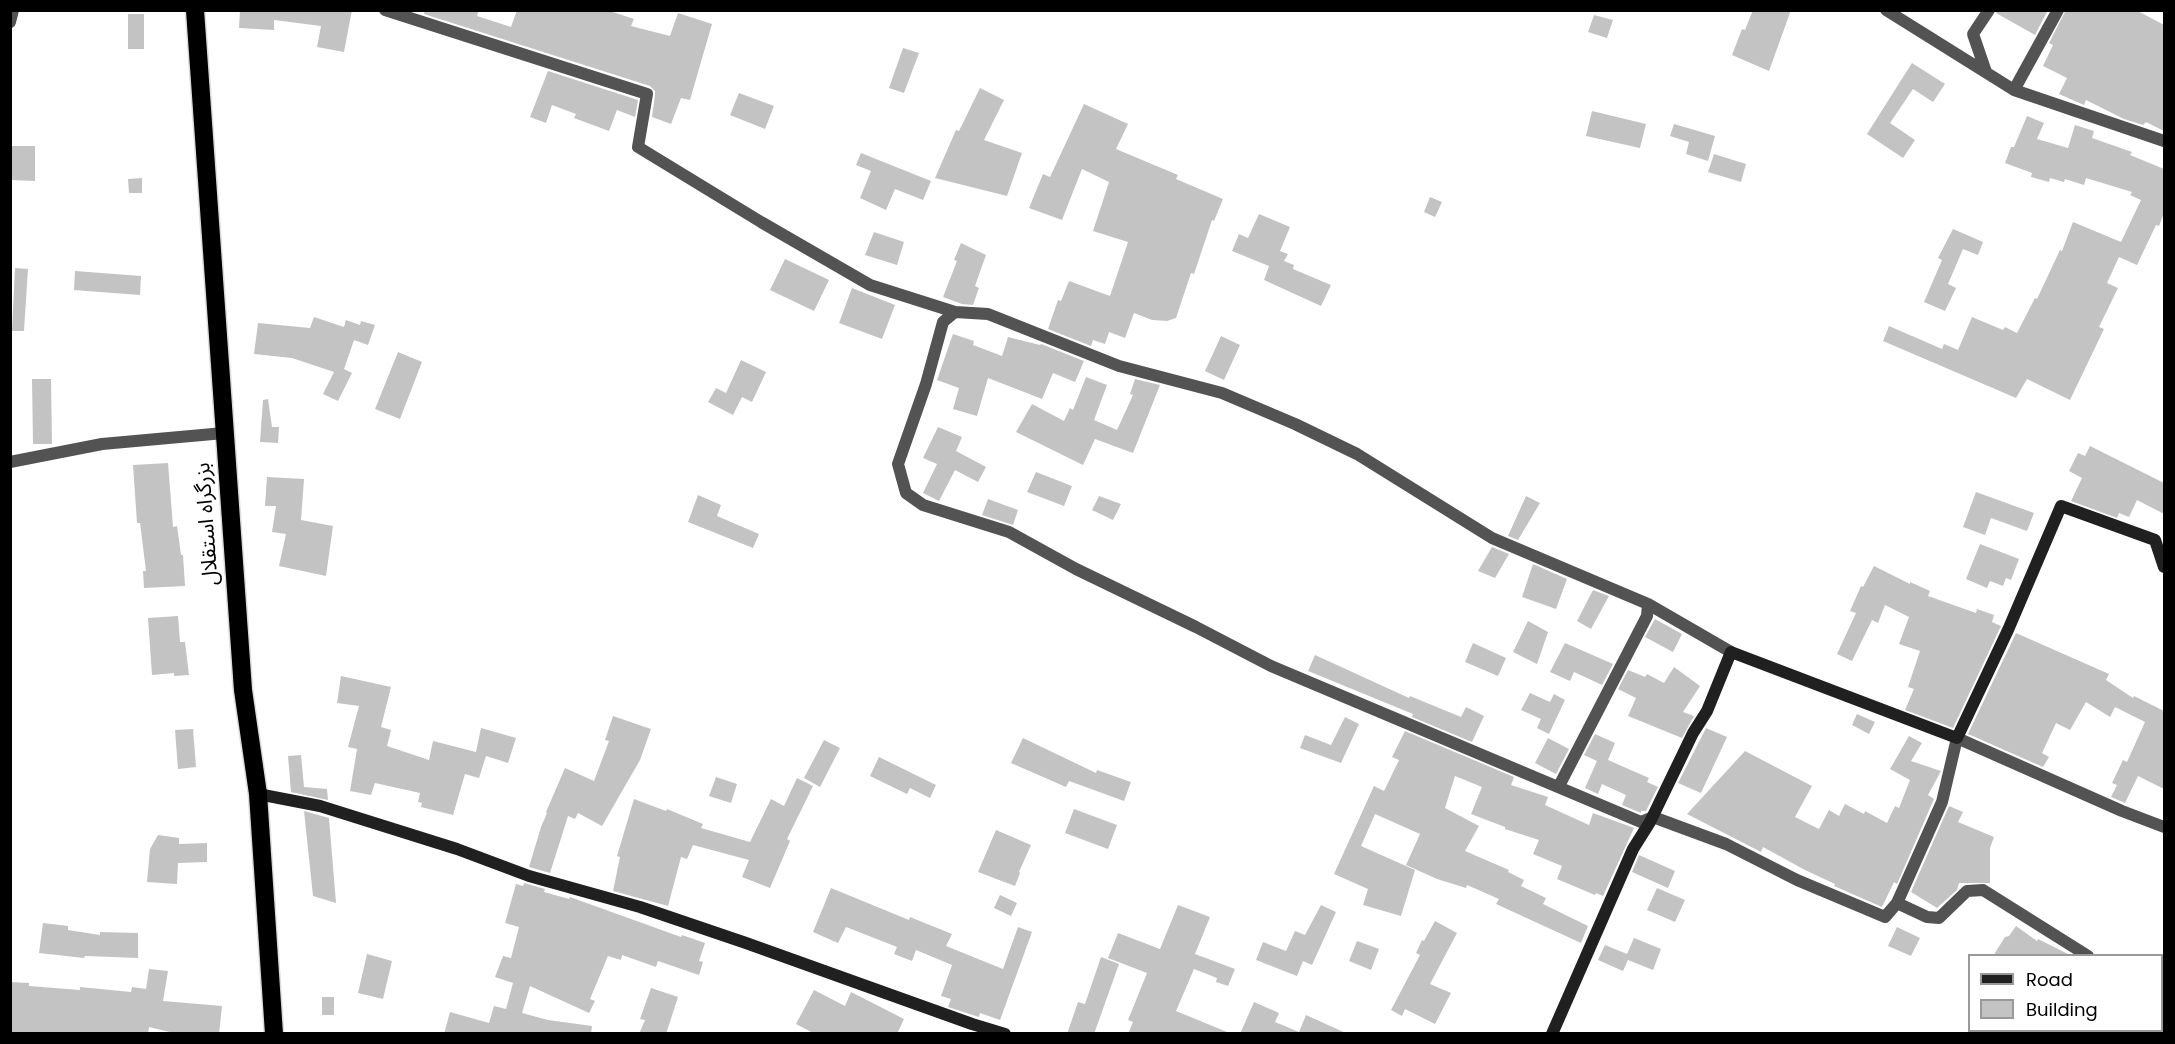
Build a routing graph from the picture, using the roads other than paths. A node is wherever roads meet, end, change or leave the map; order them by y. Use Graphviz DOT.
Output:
graph roads {
  1 [pos="14,10"];
  2 [pos="195,10"];
  3 [pos="384,10"];
  4 [pos="1886,10"];
  5 [pos="1989,10"];
  6 [pos="2058,10"];
  7 [pos="10,22"];
  8 [pos="1986,72"];
  9 [pos="2014,90"];
  10 [pos="2164,141"];
  11 [pos="955,312"];
  12 [pos="224,433"];
  13 [pos="10,462"];
  14 [pos="2164,567"];
  15 [pos="1648,604"];
  16 [pos="1731,652"];
  17 [pos="1957,738"];
  18 [pos="1559,786"];
  19 [pos="258,794"];
  20 [pos="1653,817"];
  21 [pos="2164,827"];
  22 [pos="1897,903"];
  23 [pos="2085,954"];
  24 [pos="274,1034"];
  25 [pos="1005,1034"];
  26 [pos="1552,1034"];
  1 -- 7 [label="street"];
  2 -- 12 [label="highway, بزرگراه استقلال"];
  3 -- 11 [label="street"];
  4 -- 8 [label="street"];
  5 -- 8 [label="street"];
  6 -- 9 [label="street"];
  8 -- 9 [label="street"];
  9 -- 10 [label="street"];
  11 -- 15 [label="street"];
  11 -- 18 [label="street"];
  12 -- 13 [label="street"];
  12 -- 19 [label="highway, بزرگراه استقلال"];
  14 -- 17 [label="street"];
  15 -- 16 [label="street"];
  15 -- 18 [label="street"];
  16 -- 17 [label="street"];
  16 -- 20 [label="street"];
  17 -- 21 [label="street"];
  17 -- 22 [label="street"];
  18 -- 20 [label="street"];
  19 -- 24 [label="highway, بزرگراه استقلال"];
  19 -- 25 [label="street"];
  20 -- 22 [label="street"];
  20 -- 26 [label="street"];
  22 -- 23 [label="street"];
}
